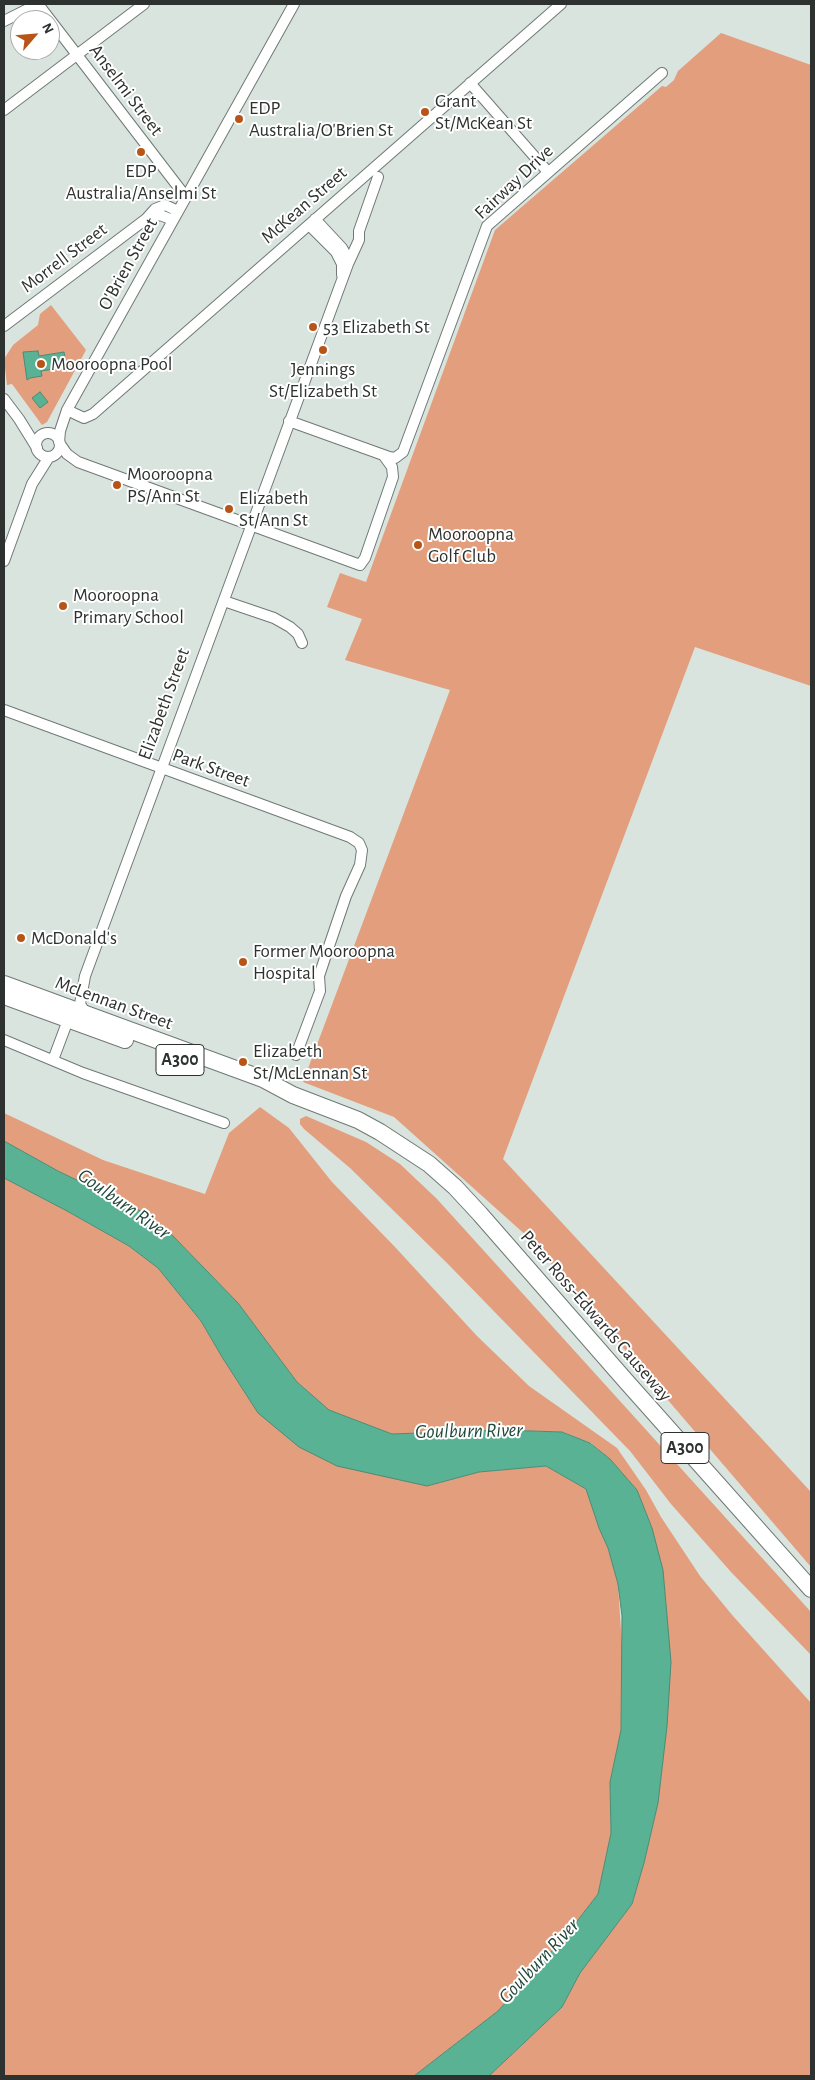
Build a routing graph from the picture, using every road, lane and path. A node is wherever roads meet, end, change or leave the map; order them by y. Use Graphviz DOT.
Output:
graph roads {
  1 [pos="38,4"];
  2 [pos="144,4"];
  3 [pos="294,4"];
  4 [pos="561,4"];
  5 [pos="4,21"];
  6 [pos="77,55"];
  7 [pos="662,73"];
  8 [pos="470,83"];
  9 [pos="4,110"];
  10 [pos="548,172"];
  11 [pos="378,177"];
  12 [pos="186,197"];
  13 [pos="176,216"];
  14 [pos="312,222"];
  15 [pos="342,276"];
  16 [pos="4,326"];
  17 [pos="4,399"];
  18 [pos="67,410"];
  19 [pos="19,419"];
  20 [pos="289,421"];
  21 [pos="44,434"];
  22 [pos="59,443"];
  23 [pos="37,449"];
  24 [pos="50,457"];
  25 [pos="388,457"];
  26 [pos="84,464"];
  27 [pos="32,484"];
  28 [pos="250,525"];
  29 [pos="4,556"];
  30 [pos="224,601"];
  31 [pos="302,643"];
  32 [pos="4,710"];
  33 [pos="162,769"];
  34 [pos="85,976"];
  35 [pos="4,984"];
  36 [pos="4,996"];
  37 [pos="69,1014"];
  38 [pos="87,1014"];
  39 [pos="4,1040"];
  40 [pos="296,1055"];
  41 [pos="53,1060"];
  42 [pos="293,1095"];
  43 [pos="323,1106"];
  44 [pos="224,1123"];
  45 [pos="811,1588"];
  1 -- 5 [label="street"];
  1 -- 6 [label="street, Anselmi Street"];
  2 -- 6 [label="street"];
  3 -- 12 [label="street, O'Brien Street"];
  4 -- 8 [label="street, McKean Street"];
  6 -- 9 [label="street"];
  6 -- 12 [label="street, Anselmi Street"];
  7 -- 10 [label="street, Fairway Drive"];
  8 -- 10 [label="street"];
  8 -- 14 [label="street, McKean Street"];
  10 -- 25 [label="street, Fairway Drive"];
  11 -- 15 [label="street, Elizabeth Street"];
  12 -- 13 [label="street, O'Brien Street"];
  13 -- 16 [label="street, Morrell Street"];
  13 -- 18 [label="street, O'Brien Street"];
  14 -- 15 [label="street, Elizabeth Street"];
  14 -- 18 [label="street, McKean Street"];
  15 -- 20 [label="street, Elizabeth Street"];
  17 -- 19 [label="street"];
  18 -- 21 [label="street, O'Brien Street"];
  18 -- 22 [label="street, O'Brien Street"];
  19 -- 21 [label="street"];
  19 -- 23 [label="street"];
  20 -- 25 [label="street"];
  20 -- 28 [label="street, Elizabeth Street"];
  21 -- 22 [label="street"];
  21 -- 23 [label="street"];
  22 -- 24 [label="street"];
  22 -- 26 [label="street"];
  23 -- 24 [label="street"];
  23 -- 27 [label="street"];
  24 -- 26 [label="street"];
  24 -- 27 [label="street"];
  25 -- 28 [label="street"];
  26 -- 28 [label="street"];
  27 -- 29 [label="street"];
  28 -- 30 [label="street, Elizabeth Street"];
  30 -- 31 [label="street"];
  30 -- 33 [label="street, Elizabeth Street"];
  32 -- 33 [label="street, Park Street"];
  33 -- 34 [label="street, Elizabeth Street"];
  33 -- 40 [label="street, Park Street"];
  34 -- 37 [label="street, Elizabeth Street"];
  34 -- 38 [label="street, Elizabeth Street"];
  35 -- 37 [label="highway, McLennan Street / A300"];
  36 -- 37 [label="highway, McLennan Street / A300"];
  37 -- 38 [label="highway, McLennan Street / A300"];
  37 -- 41 [label="street, Elizabeth Street"];
  37 -- 42 [label="highway, McLennan Street / A300"];
  38 -- 42 [label="highway, McLennan Street / A300"];
  39 -- 41 [label="street"];
  41 -- 44 [label="street"];
  42 -- 43 [label="highway, McLennan Street / A300"];
  43 -- 45 [label="highway, Peter Ross-Edwards Causeway / A300"];
}
